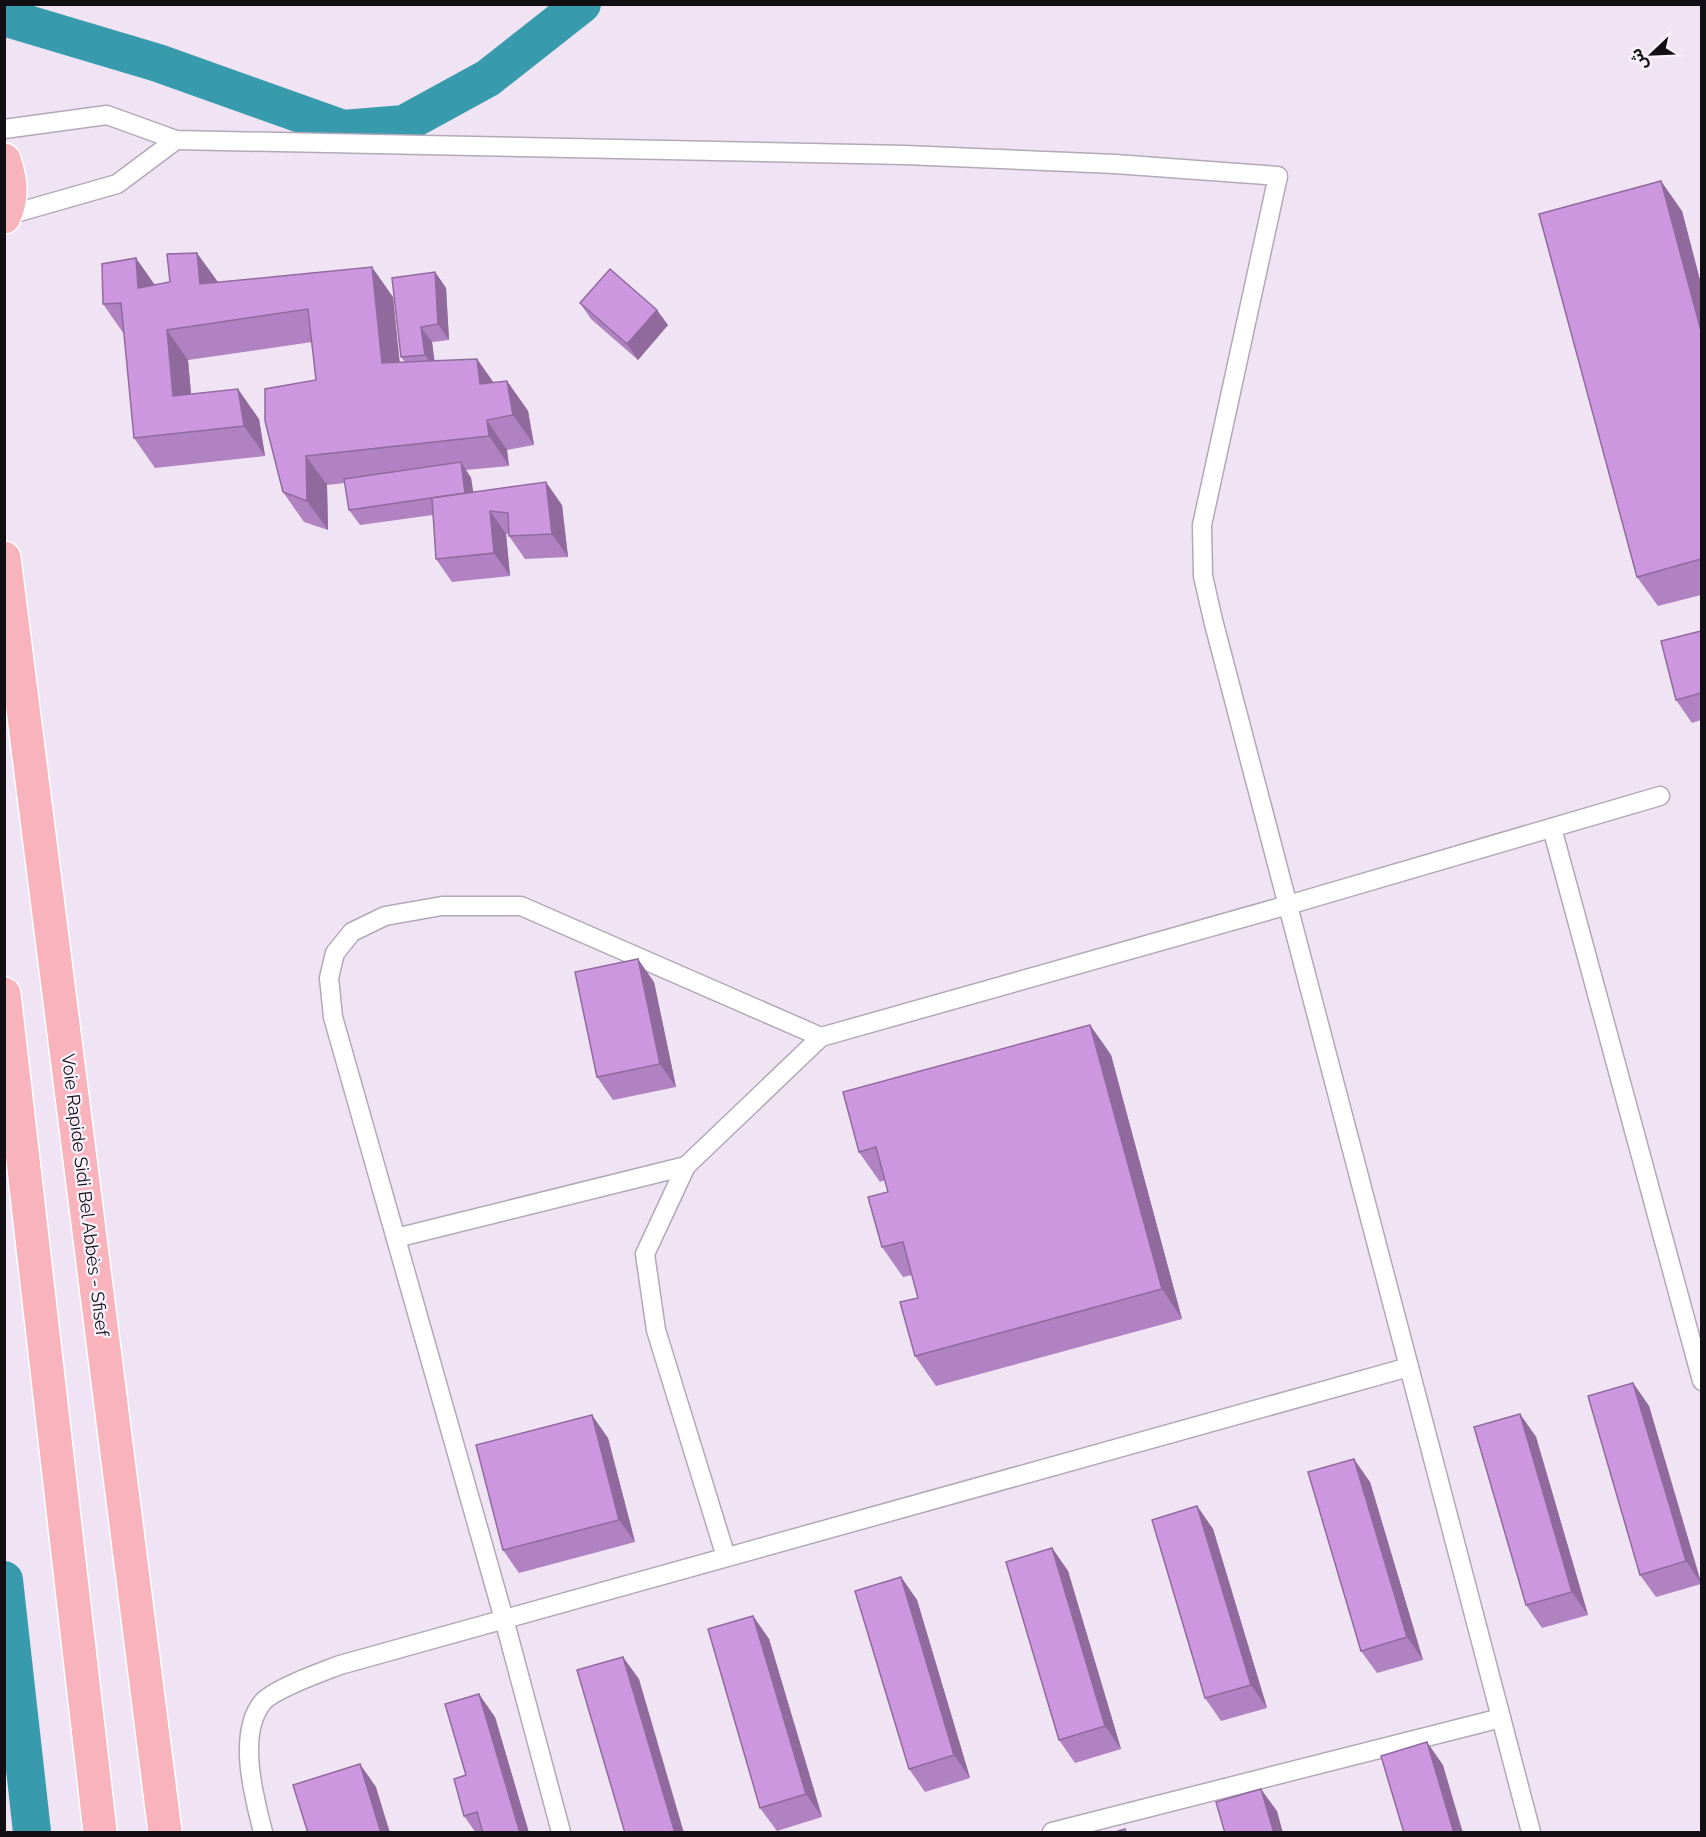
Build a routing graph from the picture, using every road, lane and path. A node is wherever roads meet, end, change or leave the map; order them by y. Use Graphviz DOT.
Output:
graph roads {
  1 [pos="4,129"];
  2 [pos="176,140"];
  3 [pos="4,160"];
  4 [pos="5,217"];
  5 [pos="4,558"];
  6 [pos="1660,796"];
  7 [pos="1552,828"];
  8 [pos="1288,905"];
  9 [pos="4,993"];
  10 [pos="821,1037"];
  11 [pos="686,1166"];
  12 [pos="396,1238"];
  13 [pos="1409,1367"];
  14 [pos="1701,1381"];
  15 [pos="726,1557"];
  16 [pos="504,1619"];
  17 [pos="1501,1718"];
  18 [pos="100,1833"];
  19 [pos="165,1833"];
  20 [pos="263,1833"];
  21 [pos="561,1833"];
  22 [pos="1052,1833"];
  23 [pos="1531,1833"];
  1 -- 2 [label="lane"];
  2 -- 4 [label="lane"];
  2 -- 8 [label="lane"];
  3 -- 4 [label="highway"];
  5 -- 19 [label="highway, Voie Rapide Sidi Bel Abbès - Sfisef"];
  6 -- 7 [label="lane"];
  7 -- 8 [label="lane"];
  7 -- 14 [label="lane"];
  8 -- 10 [label="lane"];
  8 -- 13 [label="lane"];
  9 -- 18 [label="highway"];
  10 -- 11 [label="lane"];
  10 -- 12 [label="lane"];
  11 -- 12 [label="lane"];
  11 -- 15 [label="lane"];
  12 -- 16 [label="lane"];
  13 -- 15 [label="lane"];
  13 -- 17 [label="lane"];
  15 -- 16 [label="lane"];
  16 -- 20 [label="lane"];
  16 -- 21 [label="lane"];
  17 -- 22 [label="lane"];
  17 -- 23 [label="lane"];
}
